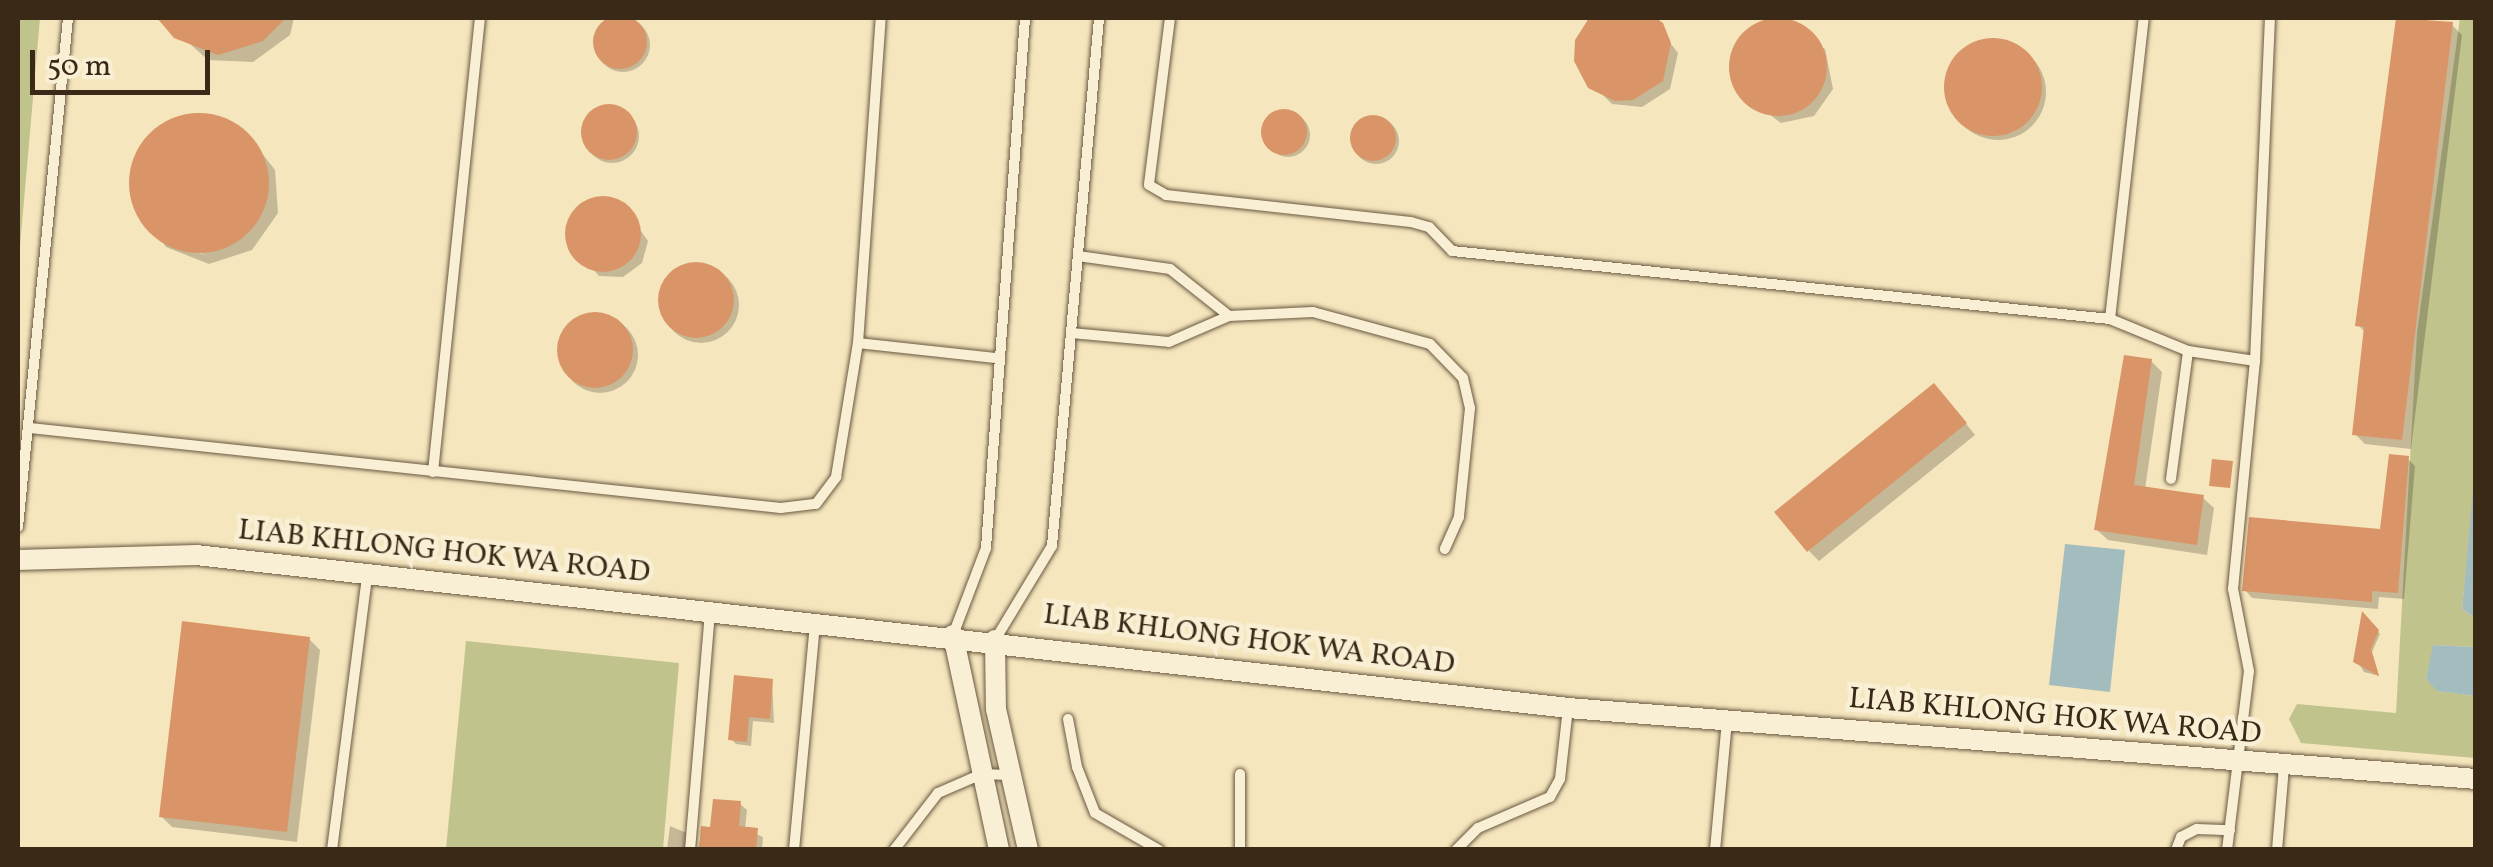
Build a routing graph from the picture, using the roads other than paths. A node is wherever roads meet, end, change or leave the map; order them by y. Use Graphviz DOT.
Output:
graph roads {
  1 [pos="68,18"];
  2 [pos="480,18"];
  3 [pos="881,18"];
  4 [pos="1025,18"];
  5 [pos="1098,18"];
  6 [pos="1170,18"];
  7 [pos="2144,18"];
  8 [pos="2270,18"];
  9 [pos="1078,256"];
  10 [pos="1229,316"];
  11 [pos="2110,320"];
  12 [pos="1071,333"];
  13 [pos="858,343"];
  14 [pos="2188,351"];
  15 [pos="997,358"];
  16 [pos="2255,361"];
  17 [pos="30,428"];
  18 [pos="433,472"];
  19 [pos="2171,479"];
  20 [pos="18,527"];
  21 [pos="1446,549"];
  22 [pos="18,560"];
  23 [pos="367,575"];
  24 [pos="710,610"];
  25 [pos="815,621"];
  26 [pos="953,635"];
  27 [pos="995,640"];
  28 [pos="1568,708"];
  29 [pos="1068,719"];
  30 [pos="1727,720"];
  31 [pos="2239,763"];
  32 [pos="2284,767"];
  33 [pos="982,774"];
  34 [pos="1240,774"];
  35 [pos="1008,776"];
  36 [pos="2476,778"];
  37 [pos="2230,830"];
  38 [pos="332,850"];
  39 [pos="690,850"];
  40 [pos="794,850"];
  41 [pos="894,850"];
  42 [pos="999,850"];
  43 [pos="1028,850"];
  44 [pos="1159,850"];
  45 [pos="1240,850"];
  46 [pos="1456,850"];
  47 [pos="1715,850"];
  48 [pos="2176,850"];
  49 [pos="2227,850"];
  50 [pos="2276,850"];
  1 -- 17 [label="lane"];
  2 -- 18 [label="lane"];
  3 -- 13 [label="lane"];
  4 -- 15 [label="lane"];
  5 -- 9 [label="lane"];
  6 -- 11 [label="lane"];
  7 -- 11 [label="lane"];
  8 -- 16 [label="lane"];
  9 -- 10 [label="lane"];
  9 -- 12 [label="lane"];
  10 -- 12 [label="lane"];
  10 -- 21 [label="lane"];
  11 -- 14 [label="lane"];
  12 -- 27 [label="lane"];
  13 -- 15 [label="lane"];
  13 -- 18 [label="lane"];
  14 -- 16 [label="lane"];
  14 -- 19 [label="lane"];
  15 -- 26 [label="lane"];
  16 -- 31 [label="lane"];
  17 -- 18 [label="lane"];
  17 -- 20 [label="lane"];
  22 -- 23 [label="street, LIAB KHLONG HOK WA ROAD"];
  23 -- 24 [label="street, LIAB KHLONG HOK WA ROAD"];
  23 -- 38 [label="lane"];
  24 -- 25 [label="street, LIAB KHLONG HOK WA ROAD"];
  24 -- 39 [label="lane"];
  25 -- 26 [label="street, LIAB KHLONG HOK WA ROAD"];
  25 -- 40 [label="lane"];
  26 -- 27 [label="street, LIAB KHLONG HOK WA ROAD"];
  26 -- 33 [label="street"];
  27 -- 28 [label="street, LIAB KHLONG HOK WA ROAD"];
  27 -- 35 [label="street"];
  28 -- 30 [label="street, LIAB KHLONG HOK WA ROAD"];
  28 -- 46 [label="lane"];
  29 -- 44 [label="lane"];
  30 -- 31 [label="street, LIAB KHLONG HOK WA ROAD"];
  30 -- 47 [label="lane"];
  31 -- 32 [label="street, LIAB KHLONG HOK WA ROAD"];
  31 -- 37 [label="lane"];
  32 -- 36 [label="street, LIAB KHLONG HOK WA ROAD"];
  32 -- 50 [label="lane"];
  33 -- 35 [label="lane"];
  33 -- 41 [label="lane"];
  33 -- 42 [label="street"];
  34 -- 45 [label="lane"];
  35 -- 43 [label="street"];
  37 -- 48 [label="lane"];
  37 -- 49 [label="lane"];
}
